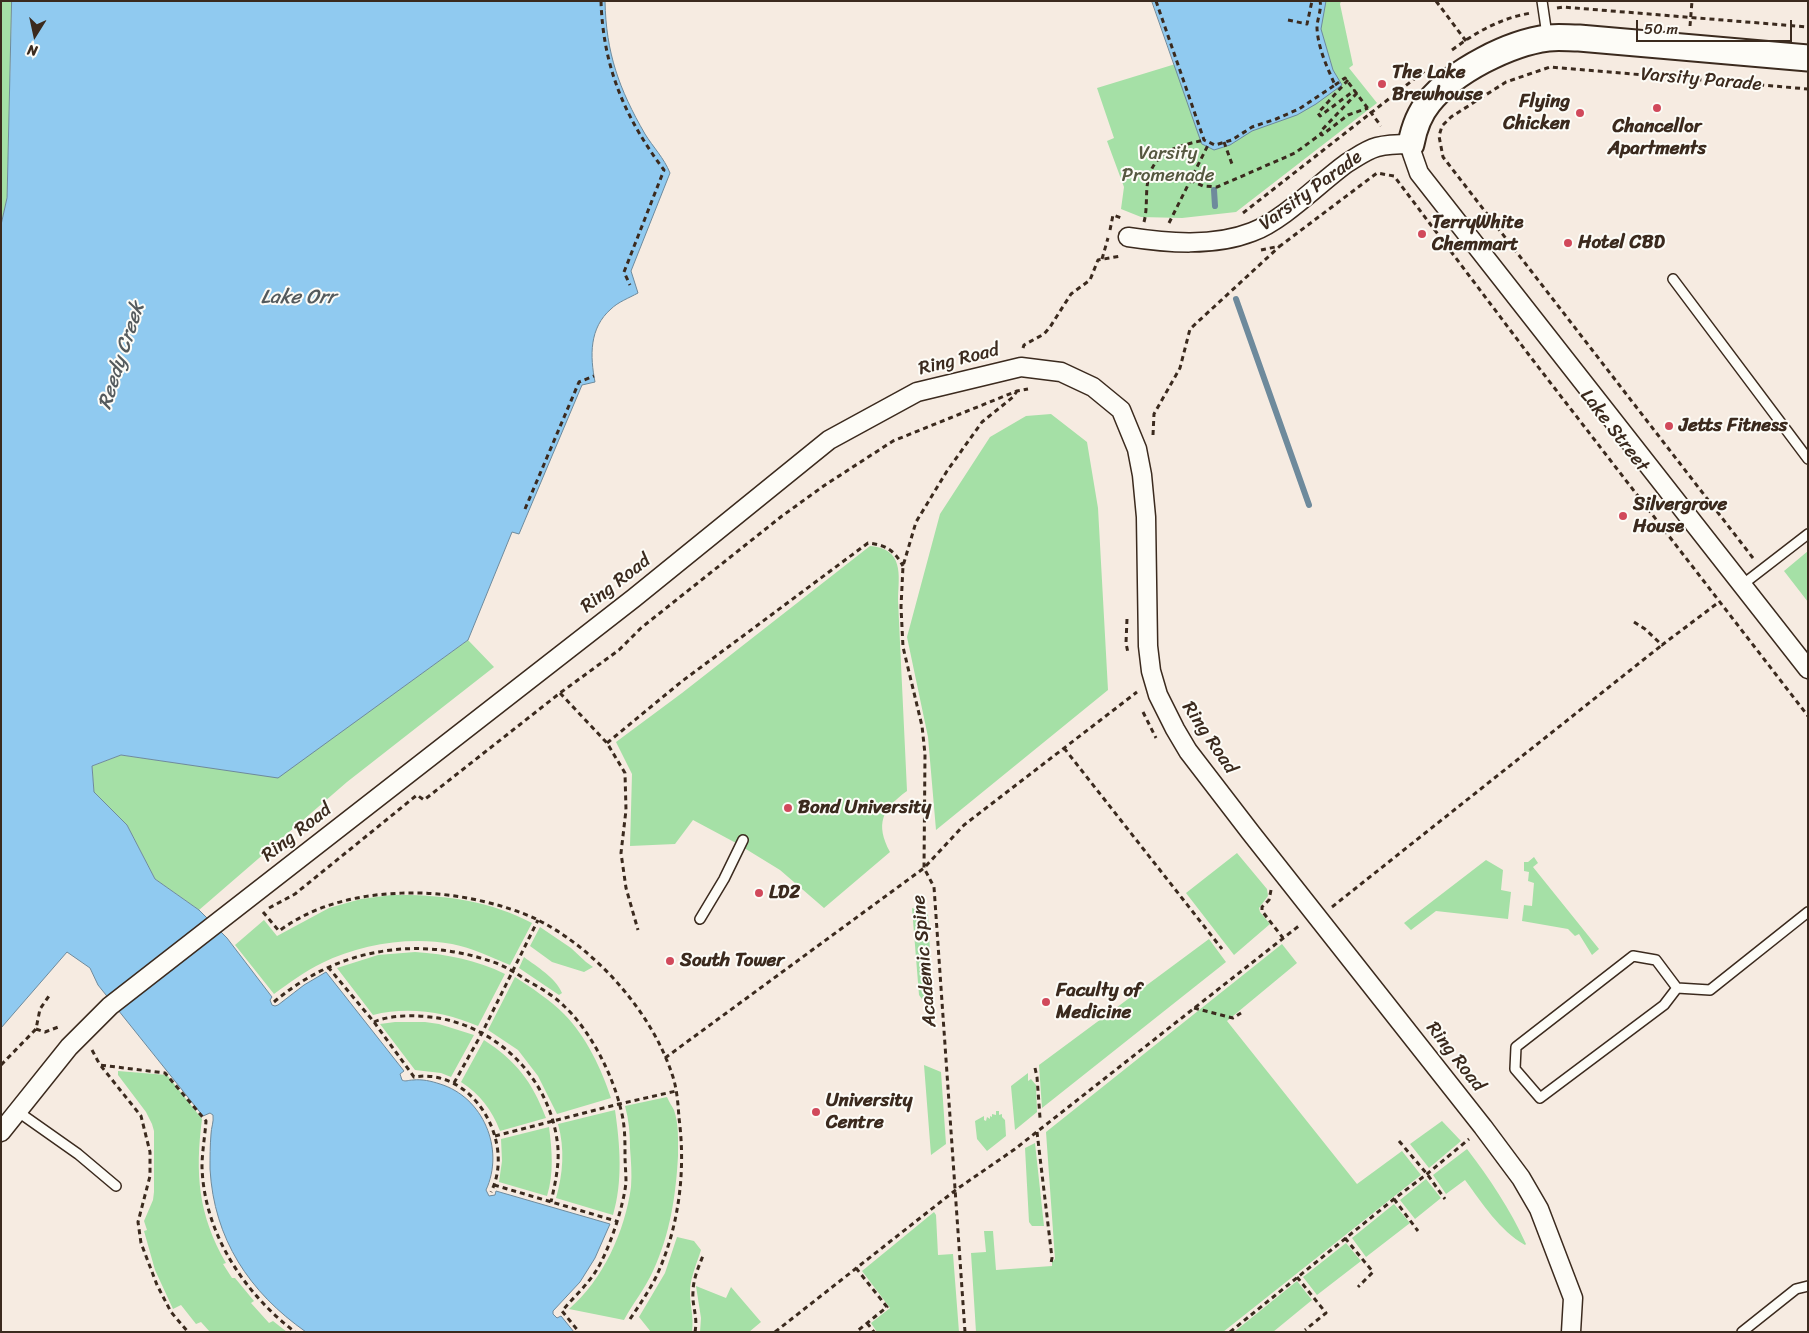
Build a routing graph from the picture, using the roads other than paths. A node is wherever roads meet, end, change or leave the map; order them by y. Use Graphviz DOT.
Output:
graph roads {
  1 [pos="1542,1"];
  2 [pos="1548,38"];
  3 [pos="1808,58"];
  4 [pos="1411,144"];
  5 [pos="1128,237"];
  6 [pos="1672,280"];
  7 [pos="1808,459"];
  8 [pos="1808,534"];
  9 [pos="1742,585"];
  10 [pos="1808,669"];
  11 [pos="743,840"];
  12 [pos="1808,912"];
  13 [pos="700,919"];
  14 [pos="1677,988"];
  15 [pos="17,1111"];
  16 [pos="1,1132"];
  17 [pos="116,1186"];
  18 [pos="1808,1286"];
  19 [pos="1571,1332"];
  20 [pos="1742,1332"];
  1 -- 2 [label="lane"];
  2 -- 3 [label="street, Varsity Parade"];
  2 -- 4 [label="street, Varsity Parade"];
  4 -- 5 [label="street, Varsity Parade"];
  4 -- 9 [label="street, Lake Street"];
  6 -- 7 [label="lane"];
  8 -- 9 [label="lane"];
  9 -- 10 [label="street, Lake Street"];
  11 -- 13 [label="lane"];
  12 -- 14 [label="lane"];
  14 -- 14 [label="lane"];
  15 -- 16 [label="street, Ring Road"];
  15 -- 17 [label="lane"];
  15 -- 19 [label="street, Ring Road"];
  18 -- 20 [label="lane"];
}
